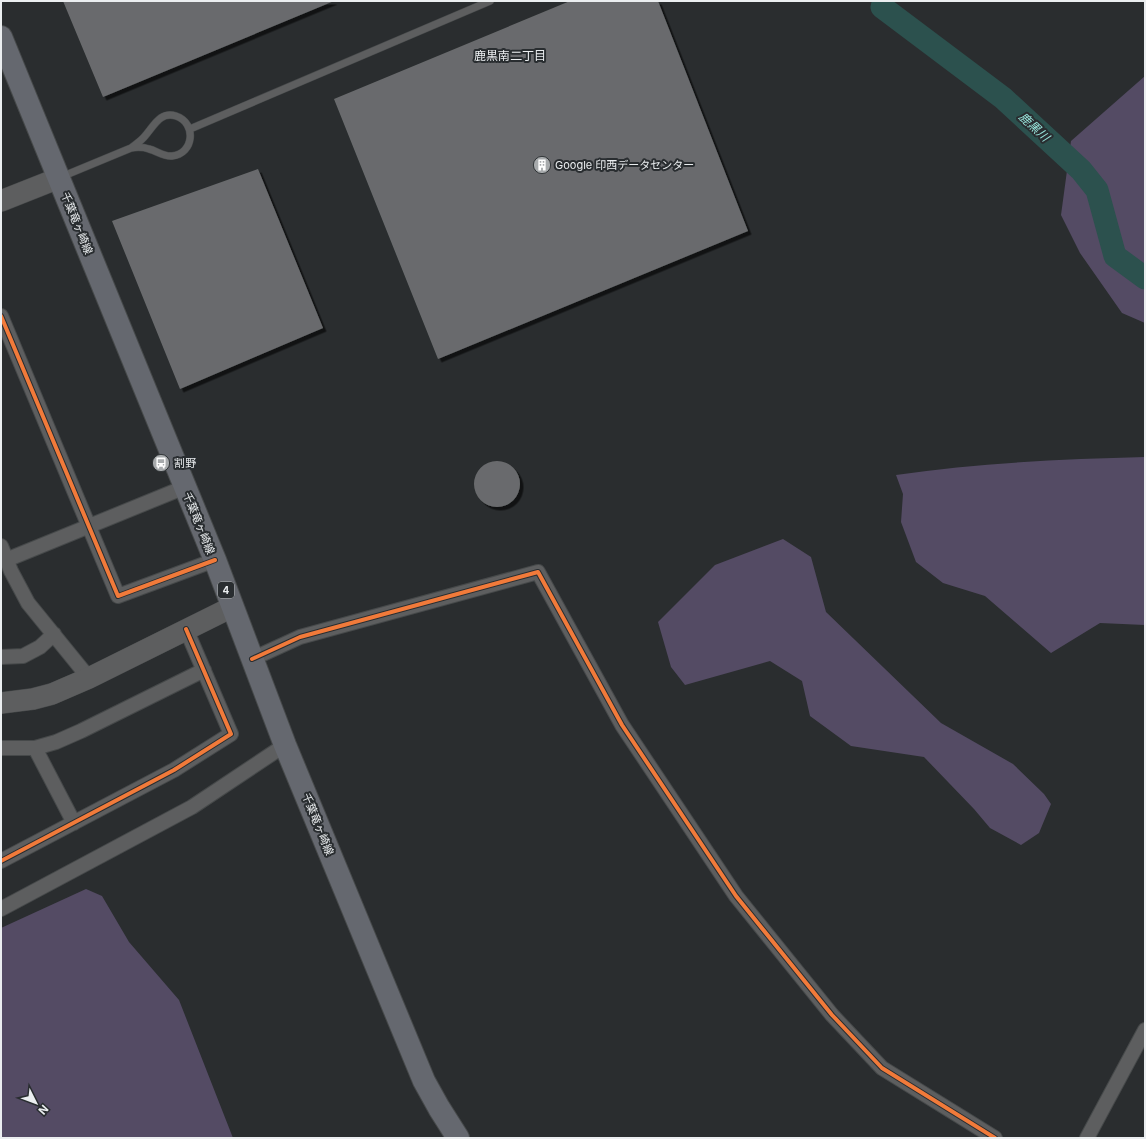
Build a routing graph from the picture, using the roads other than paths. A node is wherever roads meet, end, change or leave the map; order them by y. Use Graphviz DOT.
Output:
graph roads {
  1 [pos="490,1"];
  2 [pos="1,37"];
  3 [pos="190,129"];
  4 [pos="131,148"];
  5 [pos="59,178"];
  6 [pos="1,201"];
  7 [pos="1,316"];
  8 [pos="185,487"];
  9 [pos="89,526"];
  10 [pos="1,546"];
  11 [pos="6,560"];
  12 [pos="215,560"];
  13 [pos="232,607"];
  14 [pos="186,629"];
  15 [pos="54,634"];
  16 [pos="1,657"];
  17 [pos="252,659"];
  18 [pos="204,670"];
  19 [pos="89,678"];
  20 [pos="1,703"];
  21 [pos="285,745"];
  22 [pos="1,748"];
  23 [pos="35,748"];
  24 [pos="74,823"];
  25 [pos="1,861"];
  26 [pos="1,909"];
  27 [pos="1145,1030"];
  28 [pos="458,1138"];
  29 [pos="995,1138"];
  30 [pos="1087,1138"];
  1 -- 3 [label="lane"];
  2 -- 5 [label="main road, 千葉竜ヶ崎線 / 4"];
  3 -- 4 [label="lane"];
  3 -- 4 [label="lane"];
  4 -- 5 [label="lane"];
  5 -- 6 [label="street"];
  5 -- 8 [label="main road, 千葉竜ヶ崎線 / 4"];
  7 -- 9 [label="street"];
  8 -- 9 [label="street"];
  8 -- 12 [label="main road, 千葉竜ヶ崎線 / 4"];
  9 -- 11 [label="street"];
  9 -- 12 [label="street"];
  10 -- 11 [label="street"];
  11 -- 15 [label="street"];
  12 -- 13 [label="main road, 千葉竜ヶ崎線 / 4"];
  13 -- 14 [label="street"];
  13 -- 17 [label="main road, 千葉竜ヶ崎線 / 4"];
  14 -- 18 [label="street"];
  14 -- 19 [label="street"];
  15 -- 16 [label="street"];
  15 -- 19 [label="street"];
  17 -- 21 [label="main road, 千葉竜ヶ崎線 / 4"];
  17 -- 29 [label="street"];
  18 -- 23 [label="street"];
  18 -- 24 [label="street"];
  19 -- 20 [label="street"];
  21 -- 26 [label="street"];
  21 -- 28 [label="main road, 千葉竜ヶ崎線 / 4"];
  22 -- 23 [label="street"];
  23 -- 24 [label="street"];
  24 -- 25 [label="street"];
  27 -- 30 [label="street"];
}
